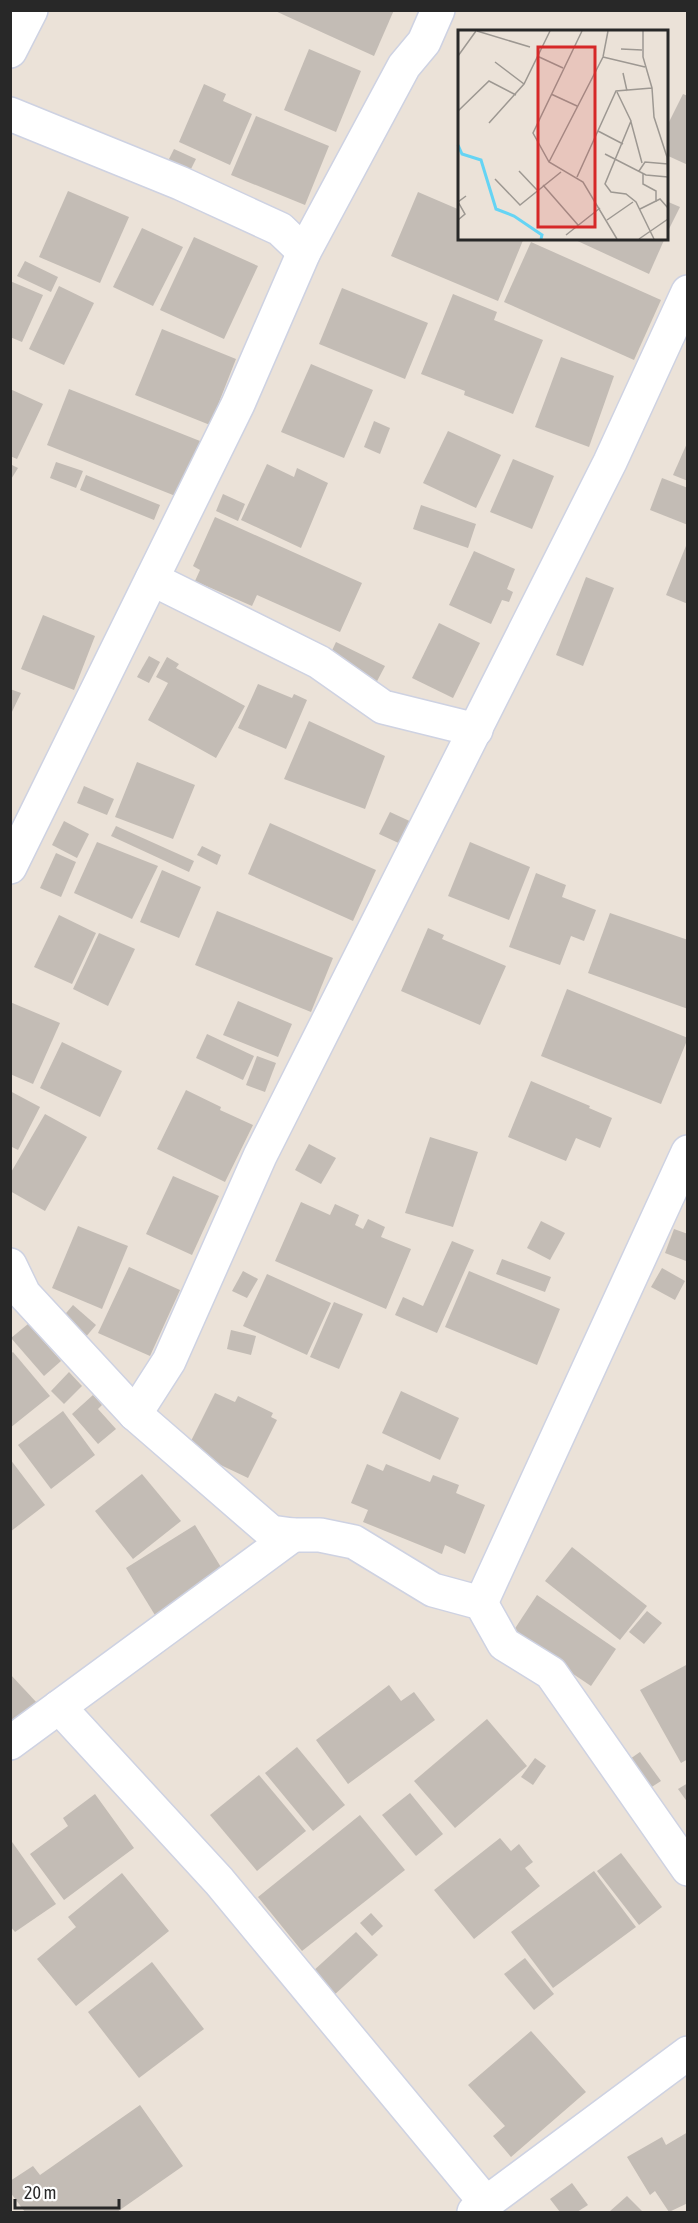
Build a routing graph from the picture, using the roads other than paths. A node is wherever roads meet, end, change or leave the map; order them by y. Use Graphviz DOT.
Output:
graph roads {
  1 [pos="31,10"];
  2 [pos="438,10"];
  3 [pos="10,51"];
  4 [pos="10,114"];
  5 [pos="304,252"];
  6 [pos="687,292"];
  7 [pos="152,579"];
  8 [pos="476,730"];
  9 [pos="10,867"];
  10 [pos="687,1152"];
  11 [pos="10,1265"];
  12 [pos="135,1414"];
  13 [pos="293,1535"];
  14 [pos="481,1603"];
  15 [pos="59,1707"];
  16 [pos="10,1743"];
  17 [pos="687,1869"];
  18 [pos="687,2053"];
  19 [pos="480,2208"];
  1 -- 3 [label="street"];
  2 -- 5 [label="street"];
  4 -- 5 [label="street"];
  5 -- 7 [label="street"];
  6 -- 8 [label="street"];
  7 -- 8 [label="street"];
  7 -- 9 [label="street"];
  8 -- 12 [label="street"];
  10 -- 14 [label="street"];
  11 -- 12 [label="street"];
  12 -- 13 [label="street"];
  13 -- 14 [label="street"];
  13 -- 15 [label="street"];
  14 -- 17 [label="street"];
  15 -- 16 [label="street"];
  15 -- 19 [label="street"];
  18 -- 19 [label="street"];
}
